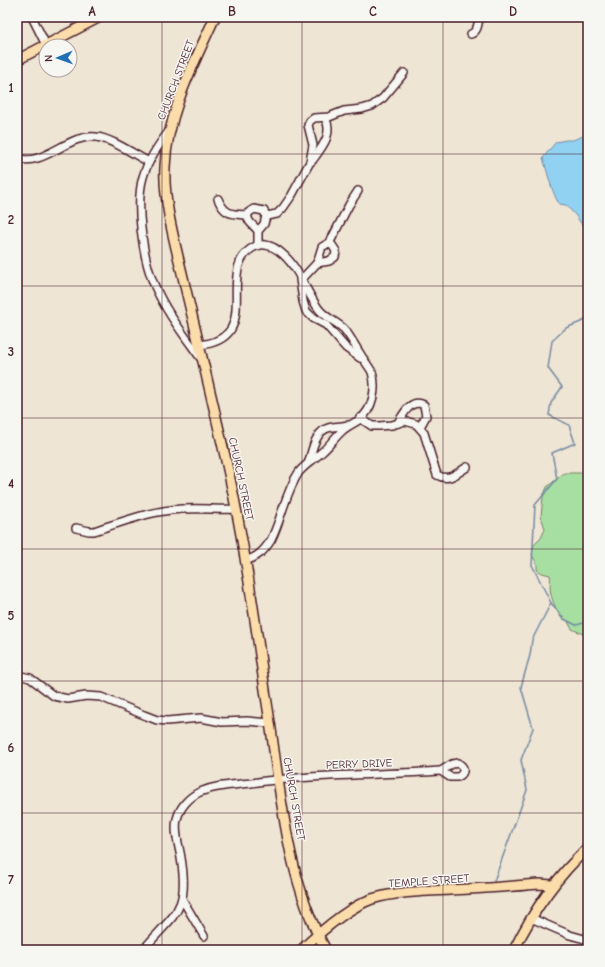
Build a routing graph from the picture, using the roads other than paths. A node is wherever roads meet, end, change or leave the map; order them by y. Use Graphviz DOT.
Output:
graph roads {
  1 [pos="32,17"];
  2 [pos="100,17"];
  3 [pos="215,17"];
  4 [pos="479,17"];
  5 [pos="472,34"];
  6 [pos="42,38"];
  7 [pos="60,38"];
  8 [pos="38,49"];
  9 [pos="17,60"];
  10 [pos="404,73"];
  11 [pos="325,118"];
  12 [pos="170,130"];
  13 [pos="17,158"];
  14 [pos="149,162"];
  15 [pos="310,162"];
  16 [pos="358,191"];
  17 [pos="218,199"];
  18 [pos="248,215"];
  19 [pos="266,216"];
  20 [pos="258,231"];
  21 [pos="329,244"];
  22 [pos="258,246"];
  23 [pos="317,263"];
  24 [pos="300,277"];
  25 [pos="199,345"];
  26 [pos="364,360"];
  27 [pos="203,362"];
  28 [pos="360,418"];
  29 [pos="398,423"];
  30 [pos="350,424"];
  31 [pos="420,427"];
  32 [pos="309,462"];
  33 [pos="467,467"];
  34 [pos="236,509"];
  35 [pos="76,528"];
  36 [pos="245,561"];
  37 [pos="17,675"];
  38 [pos="270,723"];
  39 [pos="442,771"];
  40 [pos="277,779"];
  41 [pos="588,848"];
  42 [pos="552,885"];
  43 [pos="182,899"];
  44 [pos="531,918"];
  45 [pos="318,934"];
  46 [pos="204,936"];
  47 [pos="588,940"];
  48 [pos="143,950"];
  49 [pos="301,950"];
  50 [pos="326,950"];
  51 [pos="514,950"];
  1 -- 6 [label="street"];
  2 -- 7 [label="main road"];
  3 -- 12 [label="main road, CHURCH STREET"];
  4 -- 5 [label="street"];
  8 -- 9 [label="main road"];
  10 -- 11 [label="street"];
  11 -- 15 [label="street"];
  11 -- 15 [label="street"];
  12 -- 14 [label="street"];
  12 -- 25 [label="main road, CHURCH STREET"];
  13 -- 14 [label="street"];
  14 -- 27 [label="street"];
  15 -- 19 [label="street"];
  16 -- 21 [label="street"];
  17 -- 18 [label="street"];
  18 -- 19 [label="street"];
  18 -- 20 [label="street"];
  19 -- 20 [label="street"];
  20 -- 22 [label="street"];
  21 -- 23 [label="street"];
  21 -- 23 [label="street"];
  22 -- 24 [label="street"];
  22 -- 25 [label="street"];
  23 -- 24 [label="street"];
  24 -- 26 [label="street"];
  24 -- 26 [label="street"];
  25 -- 27 [label="main road, CHURCH STREET"];
  26 -- 28 [label="street"];
  27 -- 34 [label="main road, CHURCH STREET"];
  28 -- 29 [label="street"];
  28 -- 30 [label="street"];
  29 -- 31 [label="street"];
  29 -- 31 [label="street"];
  30 -- 32 [label="street"];
  30 -- 32 [label="street"];
  31 -- 33 [label="street"];
  32 -- 36 [label="street"];
  34 -- 35 [label="street"];
  34 -- 36 [label="main road, CHURCH STREET"];
  36 -- 38 [label="main road, CHURCH STREET"];
  37 -- 38 [label="street"];
  38 -- 40 [label="main road, CHURCH STREET"];
  39 -- 40 [label="street, PERRY DRIVE"];
  40 -- 43 [label="street, PERRY DRIVE"];
  40 -- 45 [label="main road, CHURCH STREET"];
  41 -- 42 [label="main road"];
  42 -- 44 [label="main road"];
  42 -- 45 [label="main road, TEMPLE STREET"];
  43 -- 46 [label="street"];
  43 -- 48 [label="street"];
  44 -- 47 [label="street"];
  44 -- 51 [label="main road"];
  45 -- 49 [label="main road, TEMPLE STREET"];
  45 -- 50 [label="main road, CHURCH STREET"];
}
